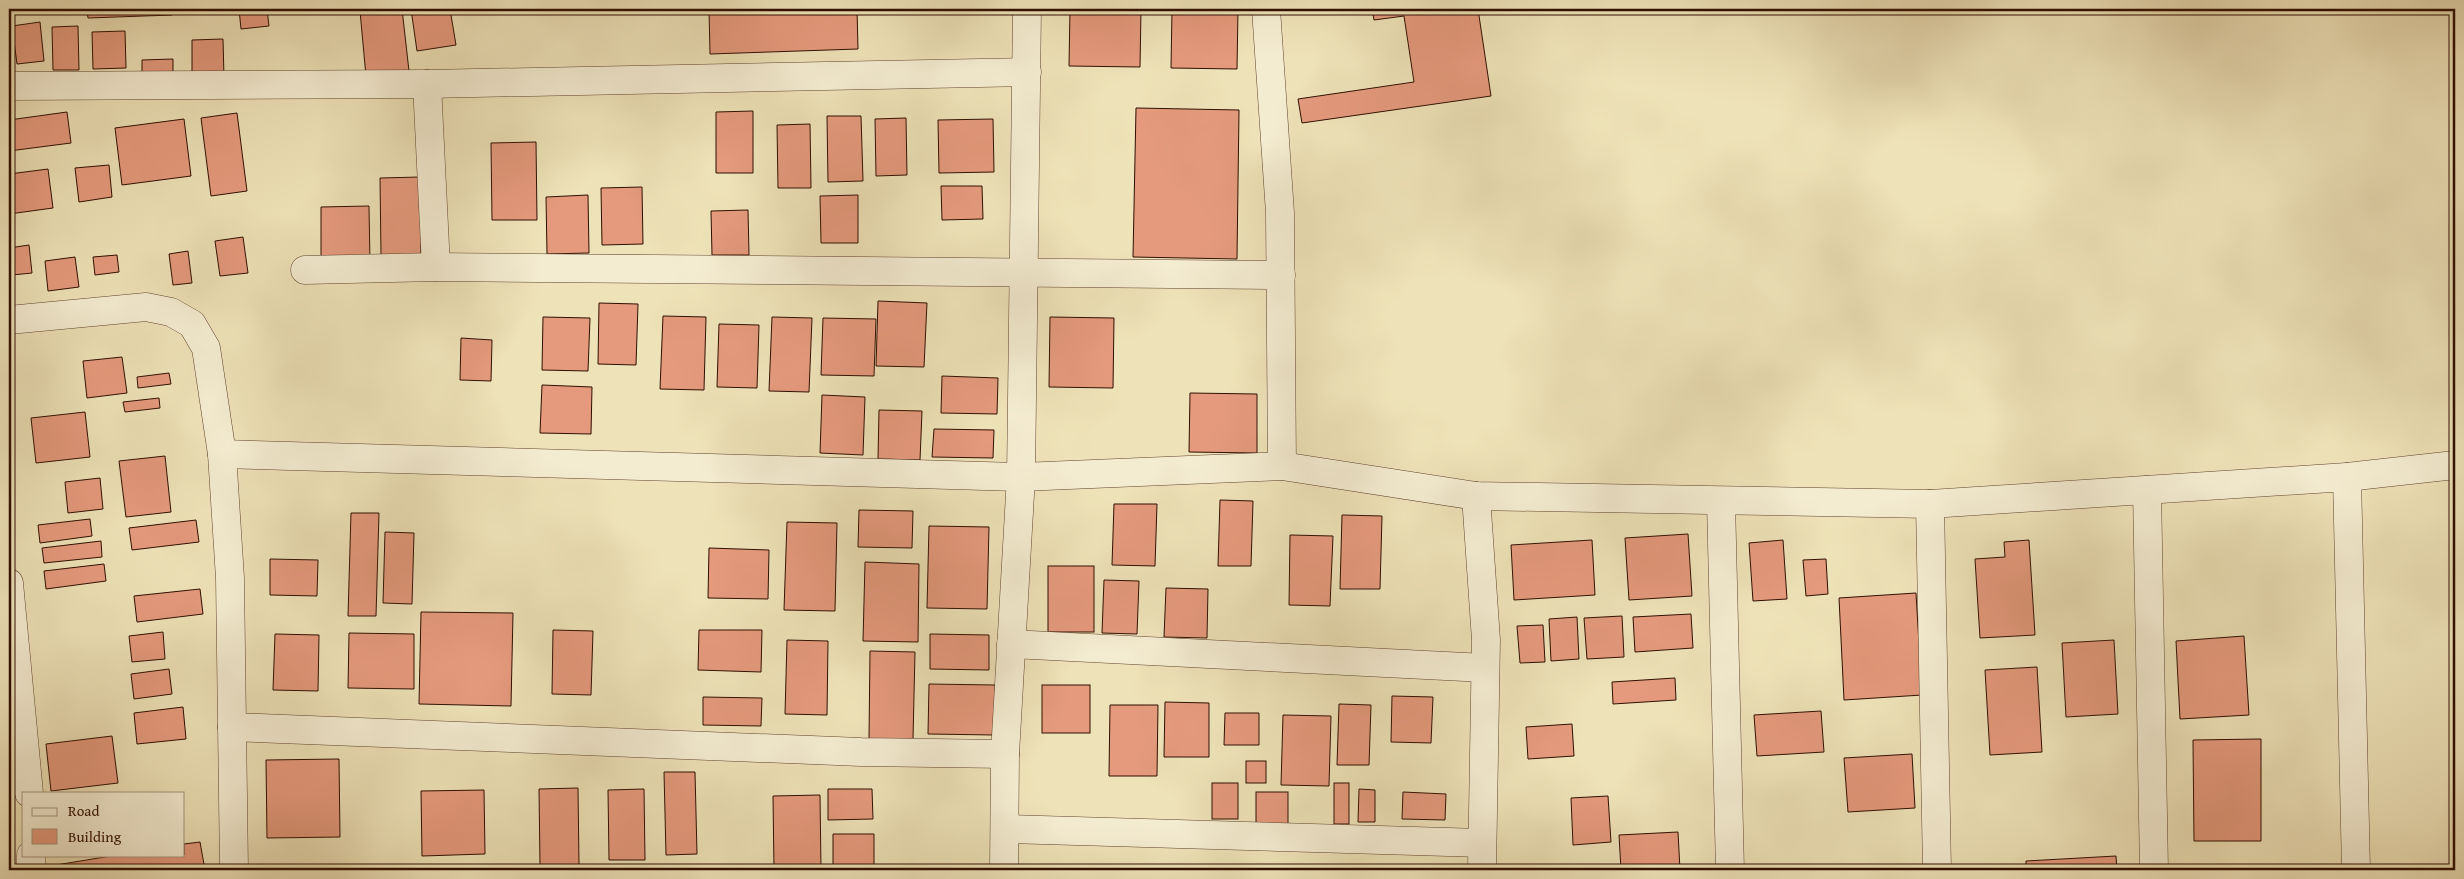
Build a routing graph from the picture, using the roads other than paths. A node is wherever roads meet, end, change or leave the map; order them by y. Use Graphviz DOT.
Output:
graph roads {
  1 [pos="1027,9"];
  2 [pos="1266,9"];
  3 [pos="1027,72"];
  4 [pos="427,84"];
  5 [pos="9,86"];
  6 [pos="436,268"];
  7 [pos="305,270"];
  8 [pos="1022,272"];
  9 [pos="1281,275"];
  10 [pos="9,320"];
  11 [pos="222,454"];
  12 [pos="2455,465"];
  13 [pos="1282,466"];
  14 [pos="1021,477"];
  15 [pos="2347,477"];
  16 [pos="2147,490"];
  17 [pos="1476,496"];
  18 [pos="1721,502"];
  19 [pos="1930,504"];
  20 [pos="9,583"];
  21 [pos="1012,644"];
  22 [pos="1486,668"];
  23 [pos="232,727"];
  24 [pos="1006,754"];
  25 [pos="29,792"];
  26 [pos="1005,828"];
  27 [pos="1482,843"];
  28 [pos="31,856"];
  29 [pos="31,870"];
  30 [pos="234,870"];
  31 [pos="1004,870"];
  32 [pos="1482,870"];
  33 [pos="1730,870"];
  34 [pos="1937,870"];
  35 [pos="2154,870"];
  36 [pos="2356,870"];
  1 -- 3 [label="street"];
  2 -- 9 [label="street"];
  3 -- 4 [label="street"];
  3 -- 8 [label="street"];
  4 -- 5 [label="street"];
  4 -- 6 [label="street"];
  6 -- 7 [label="street"];
  6 -- 8 [label="street"];
  8 -- 9 [label="street"];
  8 -- 14 [label="street"];
  9 -- 13 [label="street"];
  10 -- 11 [label="street"];
  11 -- 14 [label="street"];
  11 -- 23 [label="street"];
  12 -- 15 [label="street"];
  13 -- 14 [label="street"];
  13 -- 17 [label="street"];
  14 -- 21 [label="street"];
  15 -- 16 [label="street"];
  15 -- 36 [label="street"];
  16 -- 19 [label="street"];
  16 -- 35 [label="street"];
  17 -- 18 [label="street"];
  17 -- 22 [label="street"];
  18 -- 19 [label="street"];
  18 -- 33 [label="street"];
  19 -- 34 [label="street"];
  20 -- 25 [label="street"];
  21 -- 22 [label="street"];
  21 -- 24 [label="street"];
  22 -- 27 [label="street"];
  23 -- 24 [label="street"];
  23 -- 30 [label="street"];
  24 -- 26 [label="street"];
  26 -- 27 [label="street"];
  26 -- 31 [label="street"];
  27 -- 32 [label="street"];
  28 -- 29 [label="street"];
}
